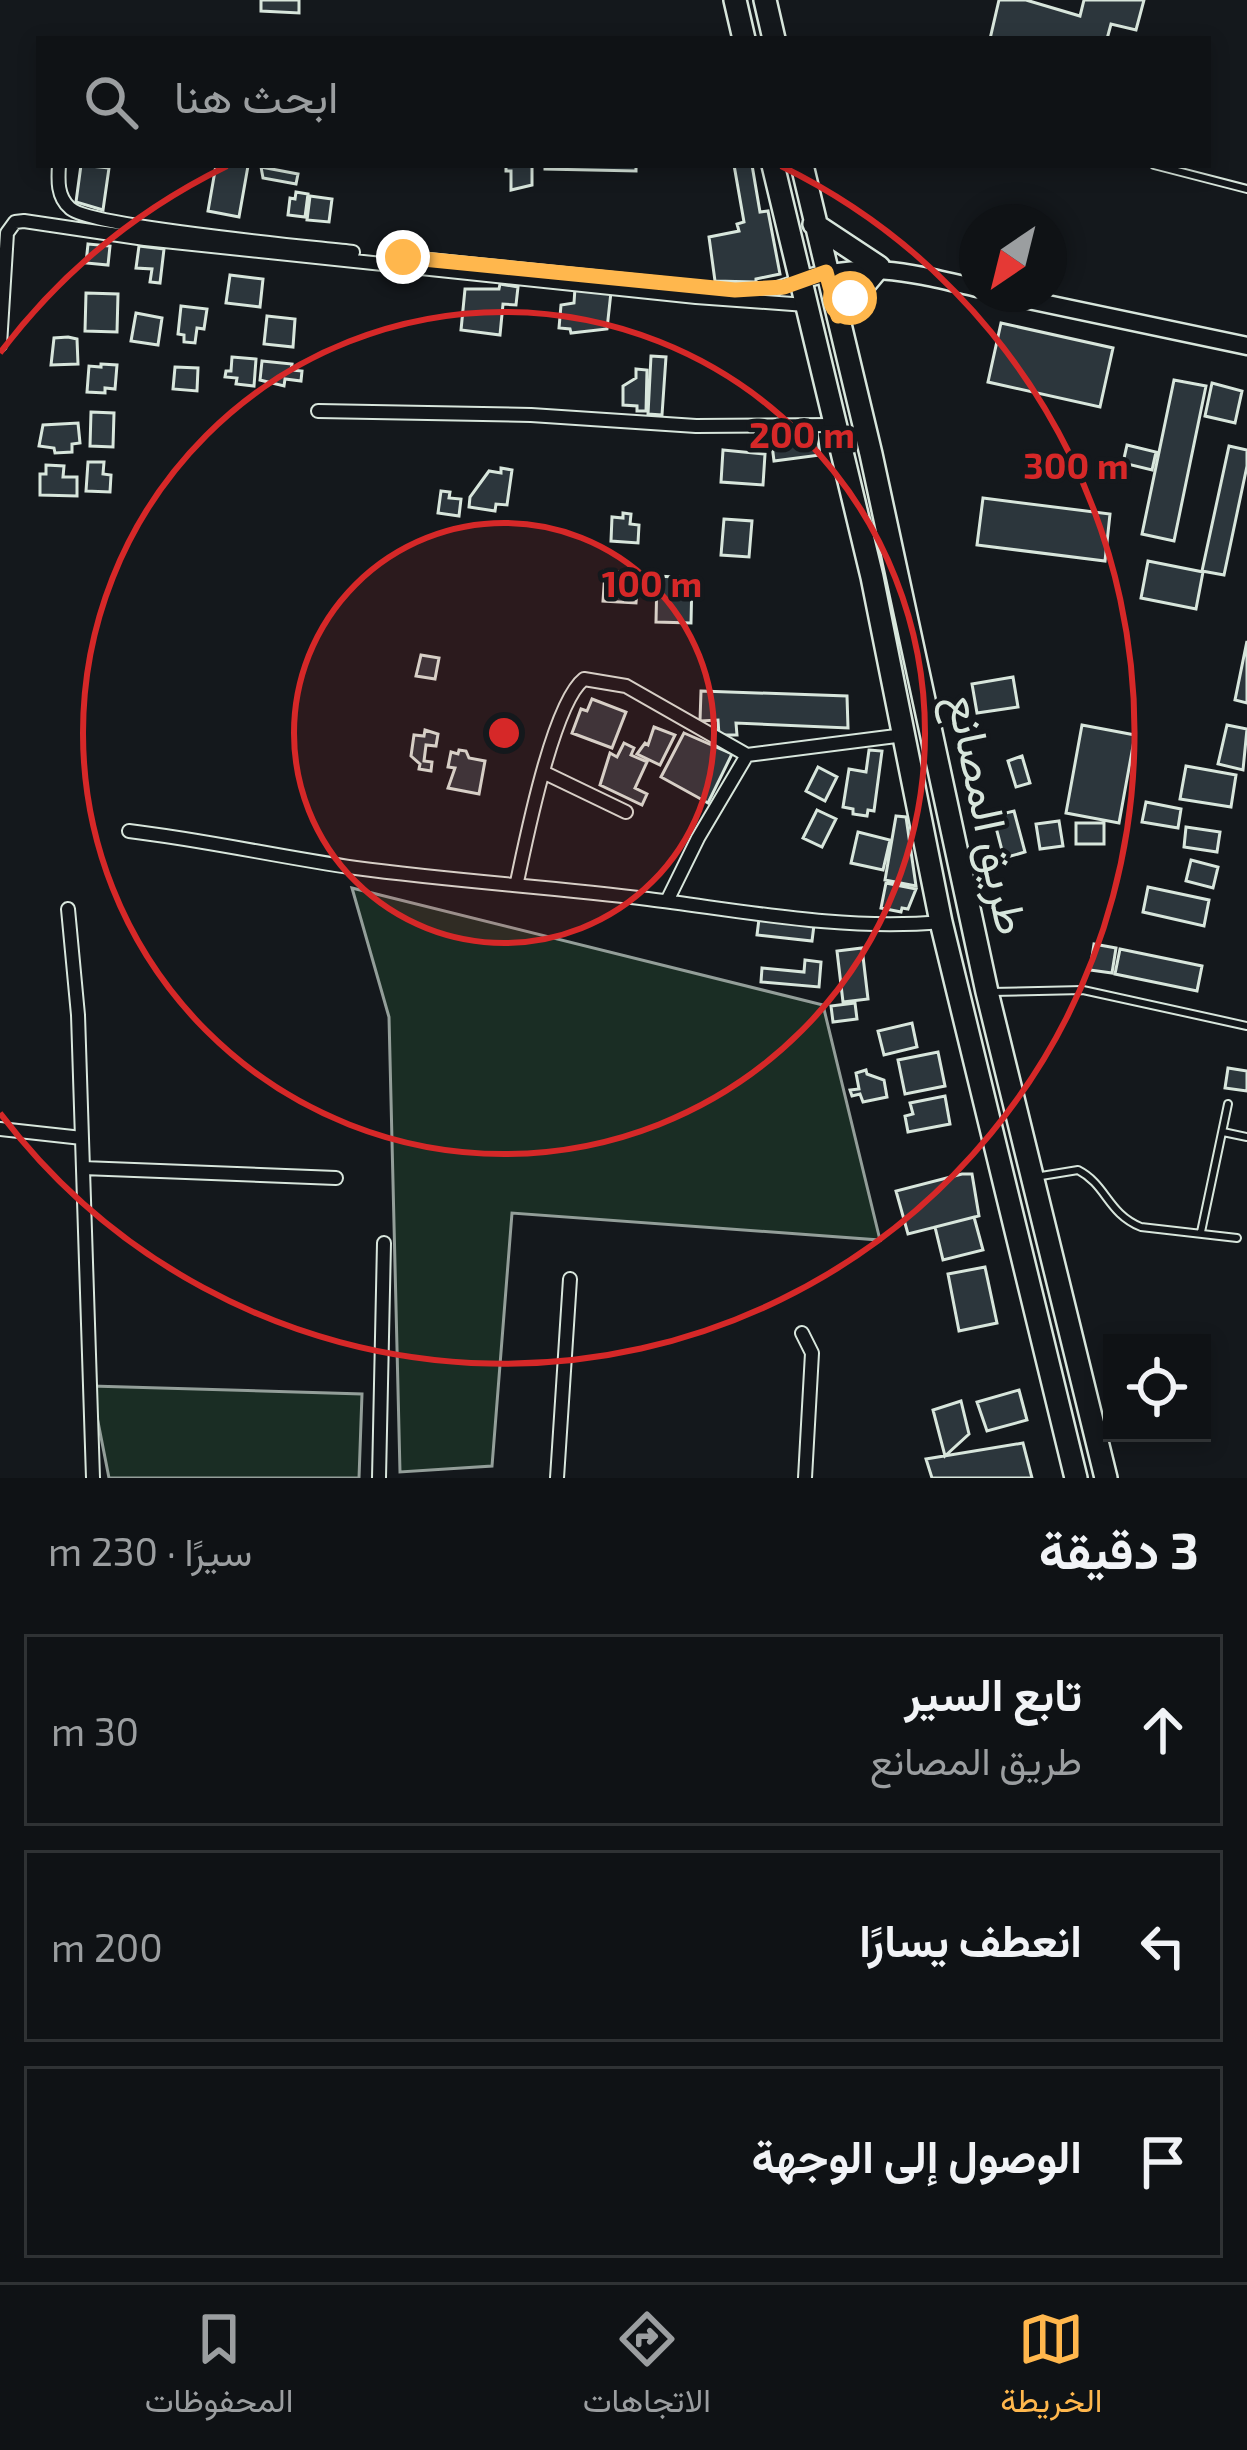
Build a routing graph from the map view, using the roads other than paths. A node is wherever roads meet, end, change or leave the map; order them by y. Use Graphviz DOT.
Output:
graph roads {
  1 [pos="735,0"];
  2 [pos="765,0"];
  3 [pos="743,36"];
  4 [pos="773,36"];
  5 [pos="59,168"];
  6 [pos="774,168"];
  7 [pos="803,168"];
  8 [pos="1166,168"];
  9 [pos="1247,189"];
  10 [pos="814,224"];
  11 [pos="879,267"];
  12 [pos="826,272"];
  13 [pos="800,280"];
  14 [pos="959,284"];
  15 [pos="806,305"];
  16 [pos="1067,308"];
  17 [pos="838,316"];
  18 [pos="0,345"];
  19 [pos="1247,346"];
  20 [pos="318,411"];
  21 [pos="835,425"];
  22 [pos="904,735"];
  23 [pos="747,755"];
  24 [pos="545,773"];
  25 [pos="626,812"];
  26 [pos="129,831"];
  27 [pos="517,882"];
  28 [pos="667,901"];
  29 [pos="68,909"];
  30 [pos="941,922"];
  31 [pos="987,992"];
  32 [pos="1247,1026"];
  33 [pos="1228,1104"];
  34 [pos="0,1130"];
  35 [pos="1223,1132"];
  36 [pos="1247,1137"];
  37 [pos="82,1138"];
  38 [pos="83,1168"];
  39 [pos="336,1178"];
  40 [pos="1032,1178"];
  41 [pos="1201,1232"];
  42 [pos="1237,1238"];
  43 [pos="384,1244"];
  44 [pos="570,1279"];
  45 [pos="802,1333"];
  46 [pos="1077,1365"];
  47 [pos="1049,1370"];
  48 [pos="93,1478"];
  49 [pos="379,1478"];
  50 [pos="557,1478"];
  51 [pos="805,1478"];
  52 [pos="1076,1478"];
  53 [pos="1106,1478"];
  1 -- 3 [label="main road"];
  2 -- 4 [label="main road"];
  5 -- 13 [label="street"];
  6 -- 13 [label="main road, طريق المصانع"];
  7 -- 10 [label="main road, طريق المصانع"];
  8 -- 9 [label="lane"];
  10 -- 11 [label="main road"];
  10 -- 12 [label="main road, طريق المصانع"];
  11 -- 12 [label="street"];
  11 -- 14 [label="street"];
  11 -- 17 [label="main road"];
  12 -- 13 [label="street"];
  12 -- 17 [label="main road, طريق المصانع"];
  13 -- 15 [label="main road, طريق المصانع"];
  15 -- 18 [label="street"];
  15 -- 21 [label="main road, طريق المصانع"];
  16 -- 19 [label="street"];
  17 -- 31 [label="main road, طريق المصانع"];
  20 -- 21 [label="street"];
  21 -- 22 [label="main road, طريق المصانع"];
  22 -- 23 [label="street"];
  22 -- 30 [label="main road, طريق المصانع"];
  23 -- 24 [label="street"];
  23 -- 28 [label="street"];
  24 -- 25 [label="street"];
  24 -- 27 [label="street"];
  26 -- 27 [label="street"];
  27 -- 28 [label="street"];
  28 -- 30 [label="street"];
  29 -- 37 [label="street"];
  30 -- 47 [label="main road, طريق المصانع"];
  31 -- 32 [label="lane"];
  31 -- 40 [label="main road, طريق المصانع"];
  33 -- 35 [label="lane"];
  34 -- 37 [label="street"];
  35 -- 36 [label="lane"];
  35 -- 41 [label="lane"];
  37 -- 38 [label="street"];
  38 -- 39 [label="street"];
  38 -- 48 [label="street"];
  40 -- 41 [label="lane"];
  40 -- 46 [label="main road, طريق المصانع"];
  41 -- 42 [label="lane"];
  43 -- 49 [label="street"];
  44 -- 50 [label="street"];
  45 -- 51 [label="street"];
  46 -- 47 [label="main road"];
  46 -- 53 [label="main road, طريق المصانع"];
  47 -- 52 [label="main road, طريق المصانع"];
}
